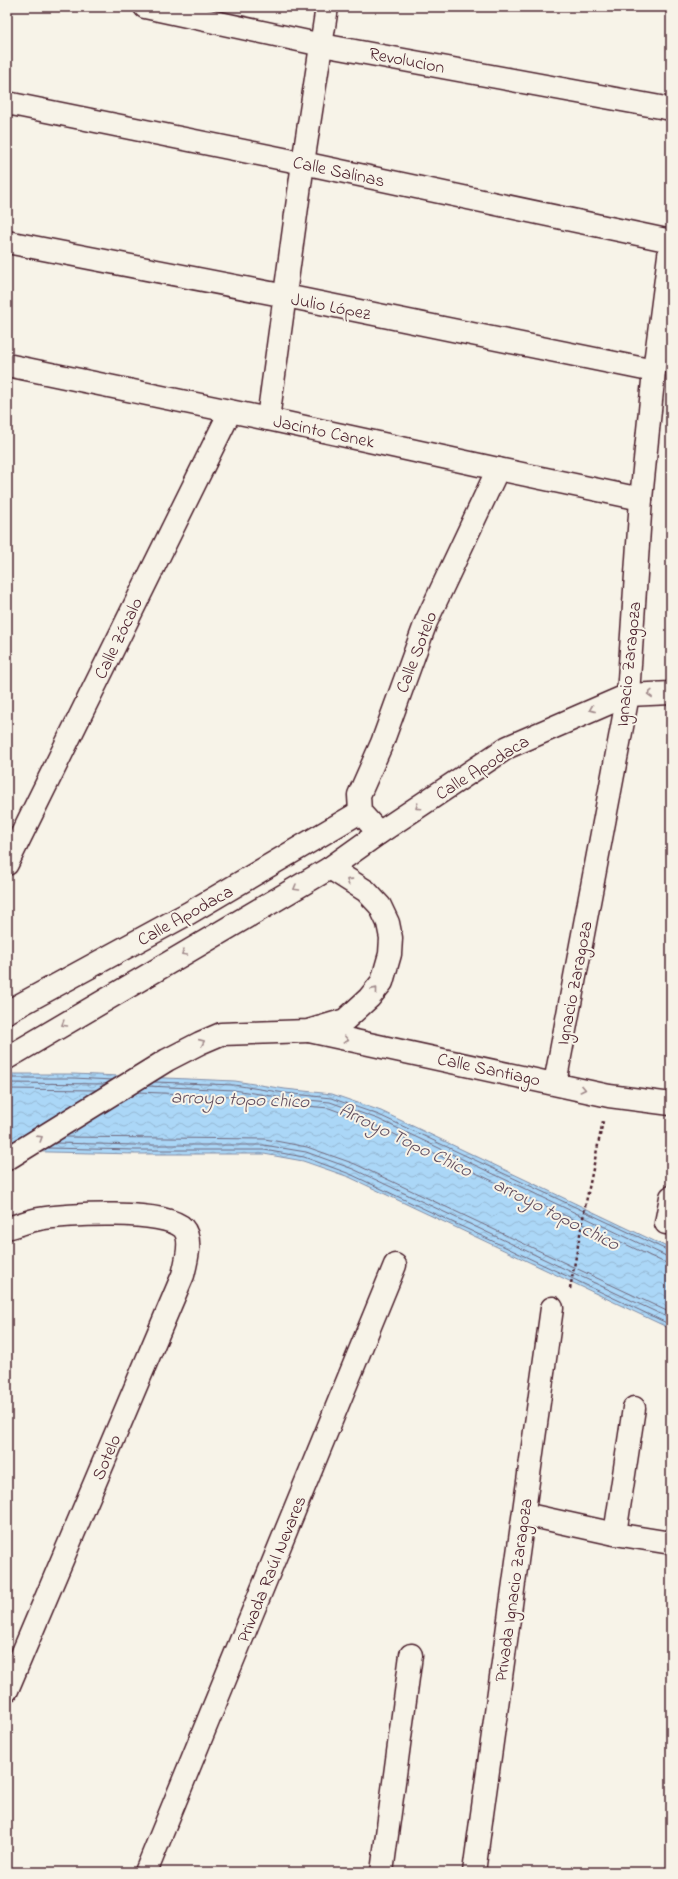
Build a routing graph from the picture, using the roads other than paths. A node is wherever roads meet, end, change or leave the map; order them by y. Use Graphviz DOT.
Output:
graph roads {
  1 [pos="145,7"];
  2 [pos="327,7"];
  3 [pos="322,45"];
  4 [pos="7,103"];
  5 [pos="671,109"];
  6 [pos="303,163"];
  7 [pos="671,241"];
  8 [pos="7,242"];
  9 [pos="286,296"];
  10 [pos="7,365"];
  11 [pos="654,371"];
  12 [pos="230,412"];
  13 [pos="268,419"];
  14 [pos="498,469"];
  15 [pos="641,499"];
  16 [pos="671,693"];
  17 [pos="628,694"];
  18 [pos="360,812"];
  19 [pos="379,833"];
  20 [pos="7,864"];
  21 [pos="330,868"];
  22 [pos="7,1012"];
  23 [pos="308,1031"];
  24 [pos="7,1058"];
  25 [pos="555,1083"];
  26 [pos="671,1104"];
  27 [pos="7,1158"];
  28 [pos="671,1197"];
  29 [pos="666,1223"];
  30 [pos="7,1228"];
  31 [pos="395,1265"];
  32 [pos="552,1308"];
  33 [pos="634,1408"];
  34 [pos="524,1514"];
  35 [pos="615,1534"];
  36 [pos="671,1542"];
  37 [pos="411,1655"];
  38 [pos="7,1690"];
  39 [pos="146,1872"];
  40 [pos="382,1872"];
  41 [pos="474,1872"];
  1 -- 3 [label="street, Revolucion"];
  2 -- 3 [label="street"];
  3 -- 5 [label="street, Revolucion"];
  3 -- 6 [label="street"];
  4 -- 6 [label="street, Calle Salinas"];
  6 -- 7 [label="street, Calle Salinas"];
  6 -- 9 [label="street"];
  7 -- 11 [label="street, Ignacio Zaragoza"];
  8 -- 9 [label="street, Julio López"];
  9 -- 11 [label="street, Julio López"];
  9 -- 13 [label="street"];
  10 -- 12 [label="street, Jacinto Canek"];
  11 -- 15 [label="street, Ignacio Zaragoza"];
  12 -- 13 [label="street, Jacinto Canek"];
  12 -- 20 [label="street, Calle Zócalo"];
  13 -- 14 [label="street, Jacinto Canek"];
  14 -- 15 [label="street, Jacinto Canek"];
  14 -- 18 [label="street, Calle Sotelo"];
  15 -- 17 [label="street, Ignacio Zaragoza"];
  16 -- 17 [label="street, Calle Apodaca, one-way"];
  17 -- 19 [label="street, Calle Apodaca, one-way"];
  17 -- 25 [label="street, Ignacio Zaragoza"];
  18 -- 19 [label="street"];
  18 -- 22 [label="street, Calle Apodaca"];
  19 -- 21 [label="street, Calle Apodaca"];
  23 -- 21 [label="street, one-way"];
  21 -- 24 [label="street, Calle Apodaca, one-way"];
  23 -- 25 [label="street, Calle Santiago, one-way"];
  27 -- 23 [label="street, one-way"];
  25 -- 26 [label="street, Calle Santiago, one-way"];
  28 -- 29 [label="street"];
  30 -- 38 [label="street, Sotelo"];
  31 -- 39 [label="street, Privada Raúl Nevares"];
  32 -- 34 [label="street, Privada Ignacio Zaragoza"];
  33 -- 35 [label="street"];
  34 -- 35 [label="street"];
  34 -- 41 [label="street, Privada Ignacio Zaragoza"];
  35 -- 36 [label="street"];
  37 -- 40 [label="street"];
}
